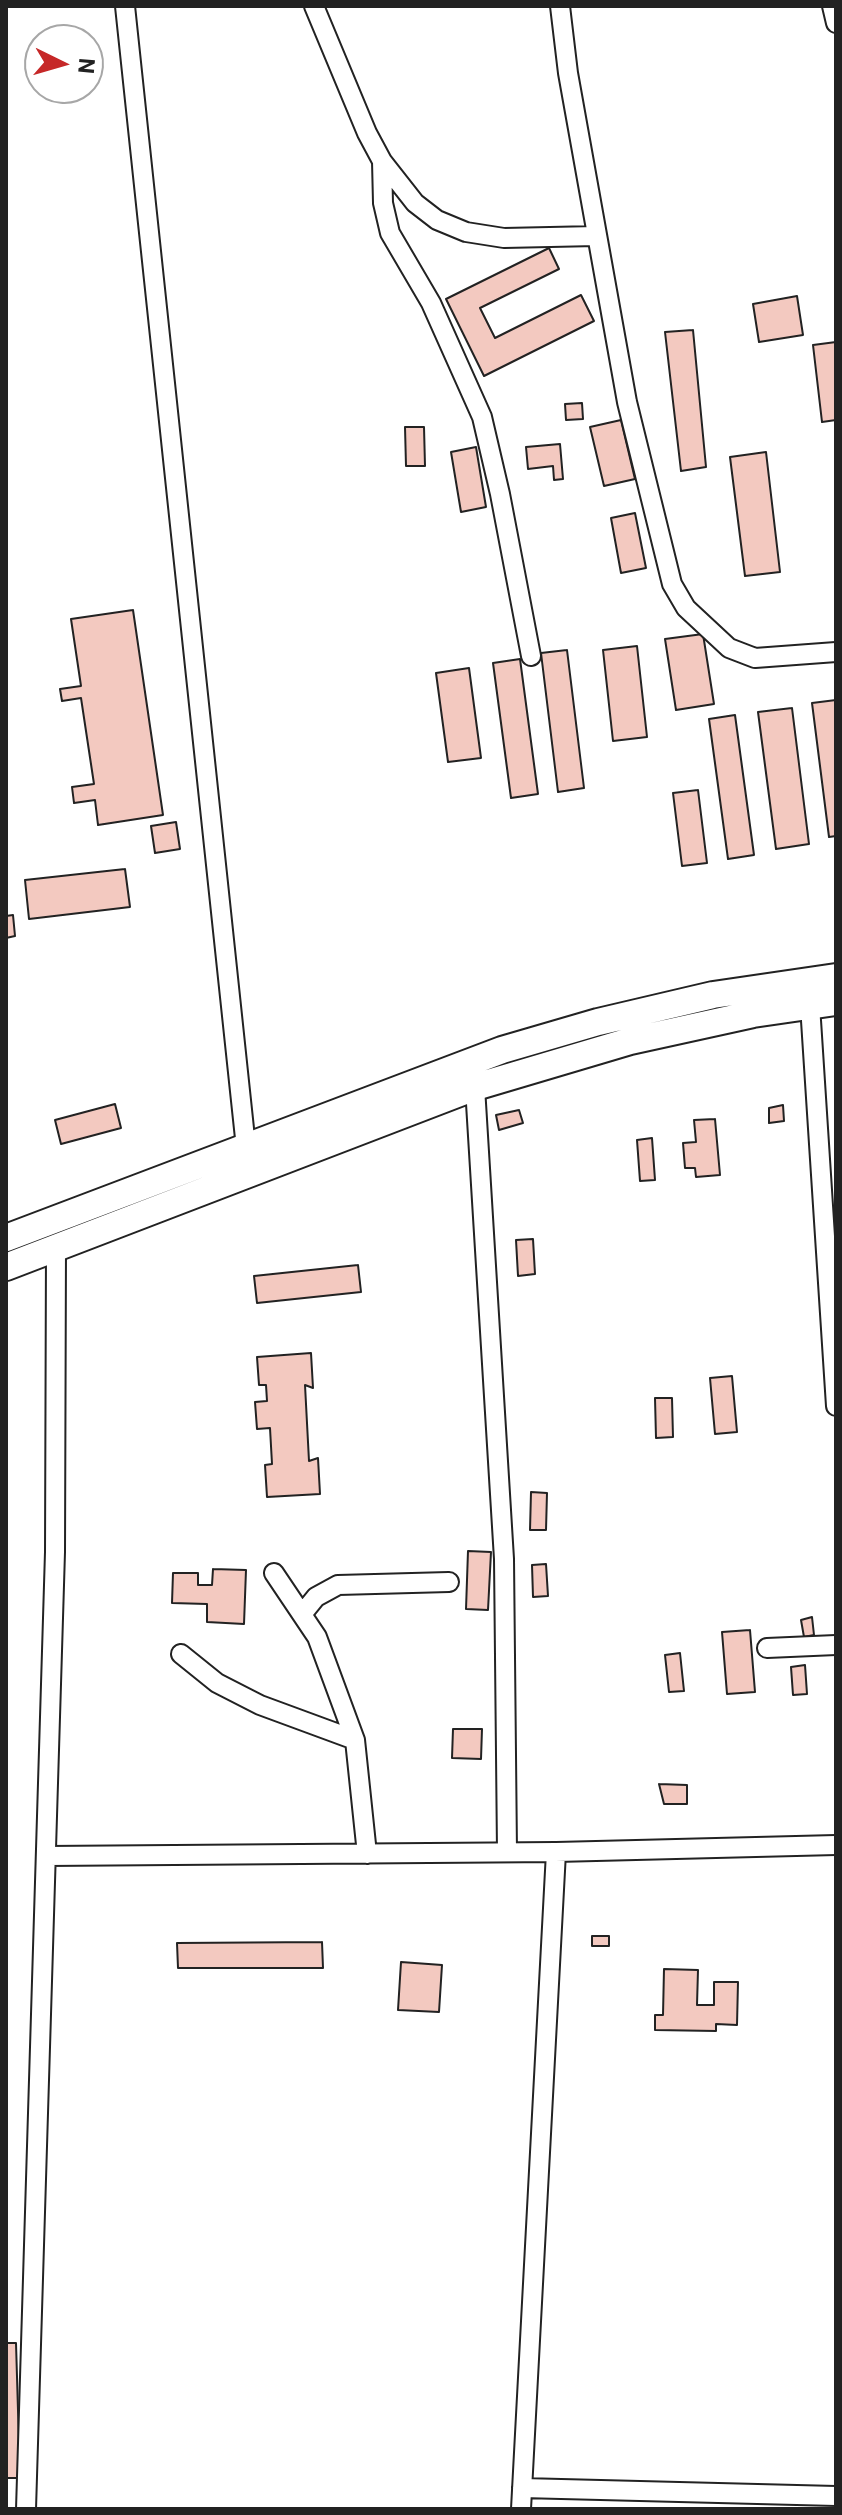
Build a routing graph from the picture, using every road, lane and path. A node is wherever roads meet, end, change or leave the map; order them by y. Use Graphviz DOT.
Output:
graph roads {
  1 [pos="125,6"];
  2 [pos="314,6"];
  3 [pos="560,6"];
  4 [pos="832,6"];
  5 [pos="836,23"];
  6 [pos="382,161"];
  7 [pos="596,236"];
  8 [pos="836,652"];
  9 [pos="531,656"];
  10 [pos="836,977"];
  11 [pos="823,1003"];
  12 [pos="475,1087"];
  13 [pos="245,1146"];
  14 [pos="250,1172"];
  15 [pos="6,1238"];
  16 [pos="56,1248"];
  17 [pos="6,1267"];
  18 [pos="836,1406"];
  19 [pos="274,1573"];
  20 [pos="449,1582"];
  21 [pos="303,1613"];
  22 [pos="836,1645"];
  23 [pos="767,1648"];
  24 [pos="181,1654"];
  25 [pos="355,1740"];
  26 [pos="836,1845"];
  27 [pos="507,1852"];
  28 [pos="556,1852"];
  29 [pos="367,1854"];
  30 [pos="47,1856"];
  31 [pos="522,2488"];
  32 [pos="836,2496"];
  33 [pos="26,2509"];
  34 [pos="521,2509"];
  1 -- 13 [label="street"];
  2 -- 6 [label="street"];
  3 -- 7 [label="street"];
  4 -- 5 [label="street"];
  6 -- 7 [label="street"];
  6 -- 9 [label="street"];
  7 -- 8 [label="street"];
  10 -- 13 [label="main road"];
  11 -- 12 [label="main road"];
  11 -- 18 [label="street"];
  12 -- 14 [label="main road"];
  12 -- 27 [label="street"];
  13 -- 14 [label="street"];
  13 -- 15 [label="main road"];
  14 -- 16 [label="main road"];
  16 -- 17 [label="main road"];
  16 -- 30 [label="street"];
  19 -- 21 [label="street"];
  20 -- 21 [label="street"];
  21 -- 25 [label="street"];
  22 -- 23 [label="street"];
  24 -- 25 [label="street"];
  25 -- 29 [label="street"];
  26 -- 28 [label="street"];
  27 -- 28 [label="street"];
  27 -- 29 [label="street"];
  28 -- 31 [label="street"];
  29 -- 30 [label="street"];
  30 -- 33 [label="street"];
  31 -- 32 [label="street"];
  31 -- 34 [label="street"];
}
